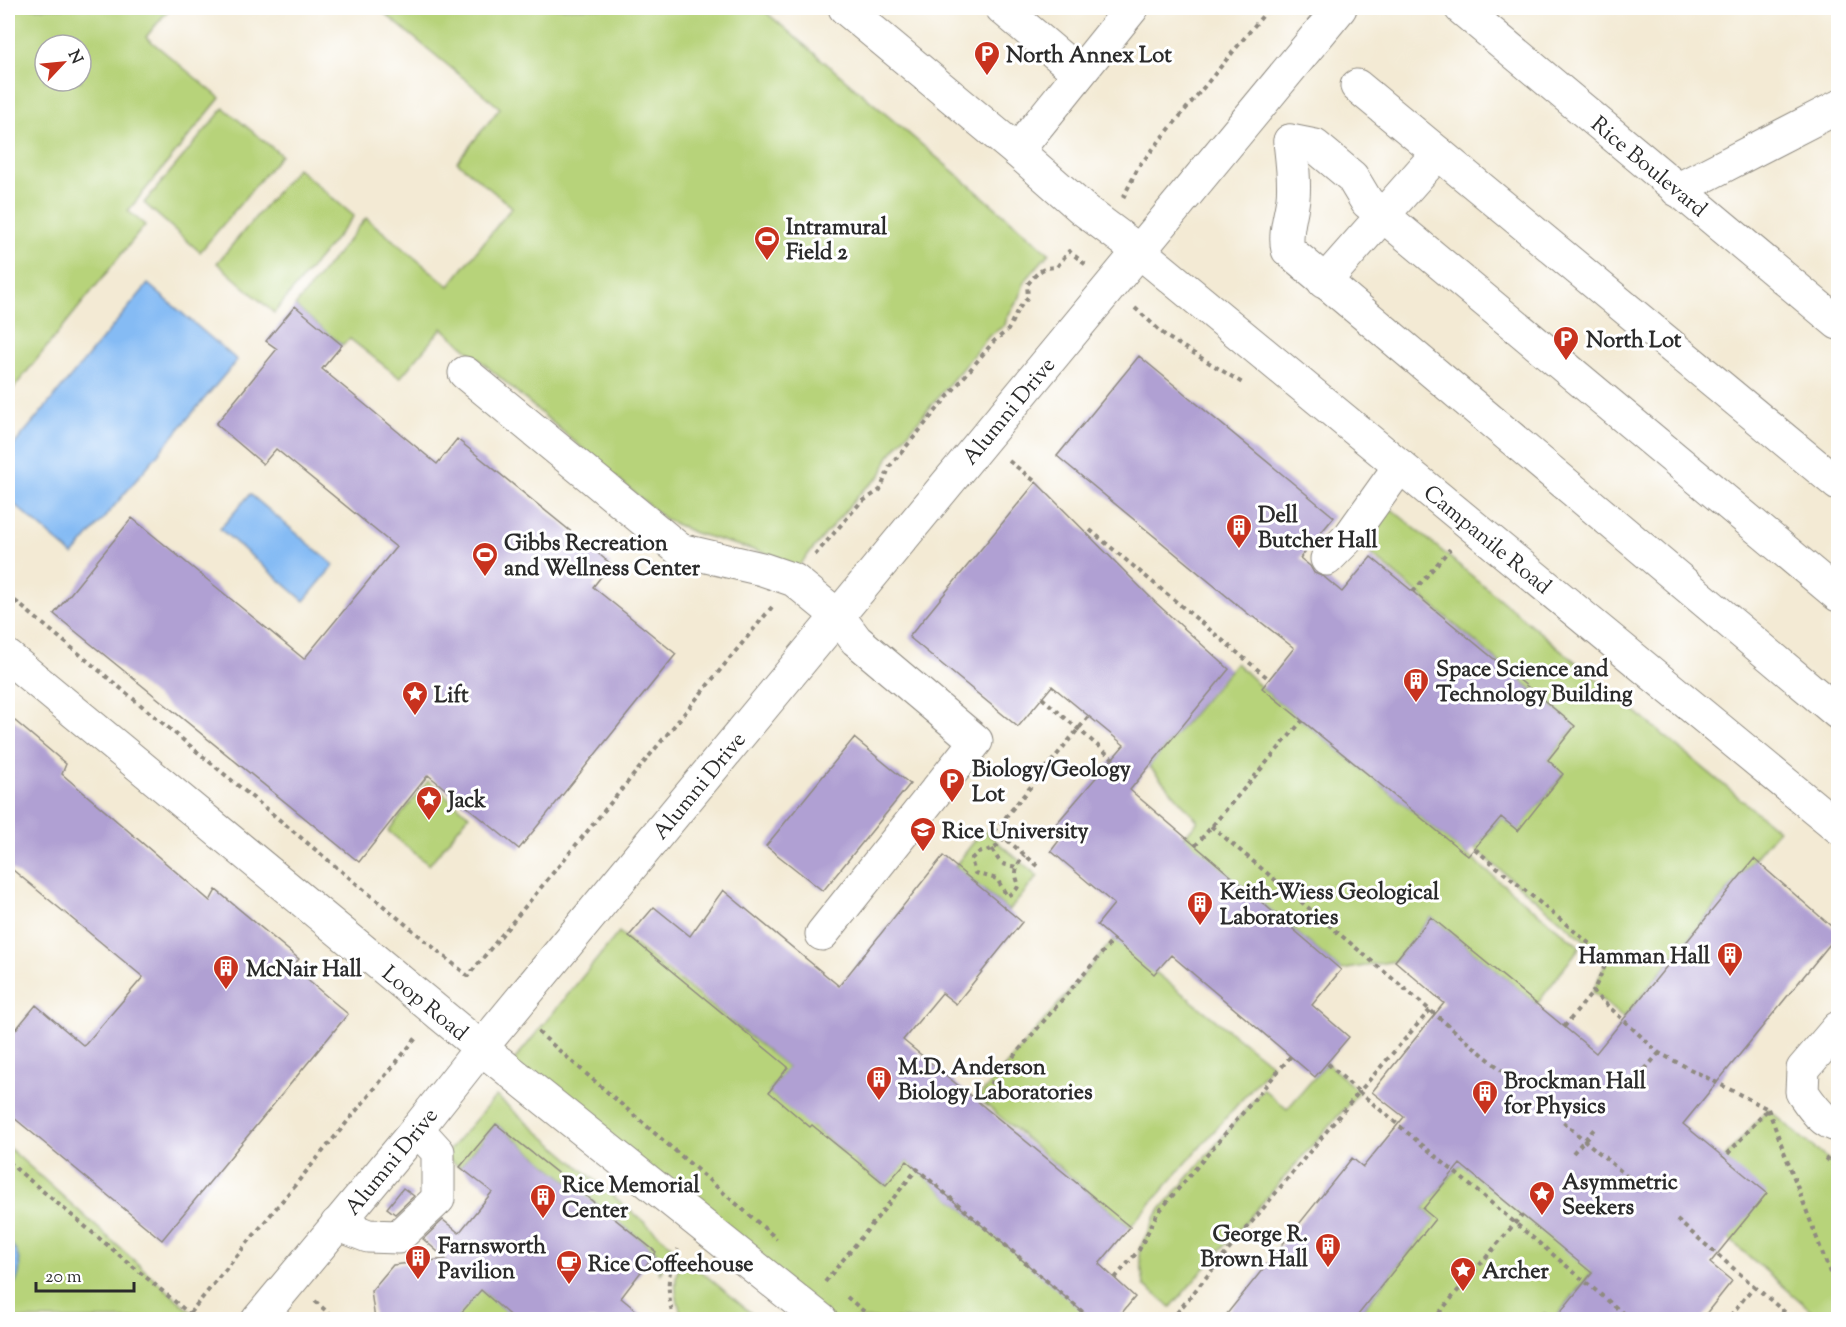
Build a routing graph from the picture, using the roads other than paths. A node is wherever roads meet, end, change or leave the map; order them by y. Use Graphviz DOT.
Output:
graph roads {
  1 [pos="845,8"];
  2 [pos="1002,8"];
  3 [pos="1131,8"];
  4 [pos="1340,8"];
  5 [pos="1461,8"];
  6 [pos="1079,73"];
  7 [pos="1357,86"];
  8 [pos="1839,107"];
  9 [pos="1255,111"];
  10 [pos="1290,141"];
  11 [pos="1017,151"];
  12 [pos="1438,153"];
  13 [pos="1677,190"];
  14 [pos="1375,209"];
  15 [pos="1139,251"];
  16 [pos="1324,282"];
  17 [pos="1839,323"];
  18 [pos="465,373"];
  19 [pos="1400,466"];
  20 [pos="1839,484"];
  21 [pos="1327,560"];
  22 [pos="1839,595"];
  23 [pos="838,616"];
  24 [pos="8,657"];
  25 [pos="1839,713"];
  26 [pos="1839,827"];
  27 [pos="822,934"];
  28 [pos="1839,1028"];
  29 [pos="481,1048"];
  30 [pos="1839,1125"];
  31 [pos="417,1129"];
  32 [pos="337,1224"];
  33 [pos="811,1312"];
  34 [pos="258,1320"];
  1 -- 11 [label="main road, Campanile Road"];
  2 -- 6 [label="main road"];
  3 -- 6 [label="main road"];
  4 -- 9 [label="main road, Alumni Drive"];
  5 -- 13 [label="main road, Rice Boulevard"];
  6 -- 11 [label="main road"];
  7 -- 12 [label="main road"];
  8 -- 13 [label="main road"];
  9 -- 10 [label="main road"];
  9 -- 15 [label="main road, Alumni Drive"];
  10 -- 14 [label="main road"];
  10 -- 16 [label="main road"];
  11 -- 15 [label="main road, Campanile Road"];
  12 -- 14 [label="main road"];
  12 -- 20 [label="main road"];
  13 -- 17 [label="main road, Rice Boulevard"];
  14 -- 16 [label="main road"];
  14 -- 22 [label="main road"];
  15 -- 19 [label="main road, Campanile Road"];
  15 -- 23 [label="main road, Alumni Drive"];
  16 -- 25 [label="main road"];
  18 -- 23 [label="main road"];
  19 -- 21 [label="main road"];
  19 -- 26 [label="main road, Campanile Road"];
  23 -- 27 [label="main road"];
  23 -- 29 [label="main road, Alumni Drive"];
  24 -- 29 [label="main road, Loop Road"];
  28 -- 30 [label="main road"];
  29 -- 31 [label="main road, Alumni Drive"];
  29 -- 33 [label="main road, Loop Road"];
  31 -- 32 [label="main road, Alumni Drive"];
  31 -- 32 [label="main road"];
  32 -- 34 [label="main road, Alumni Drive"];
}
